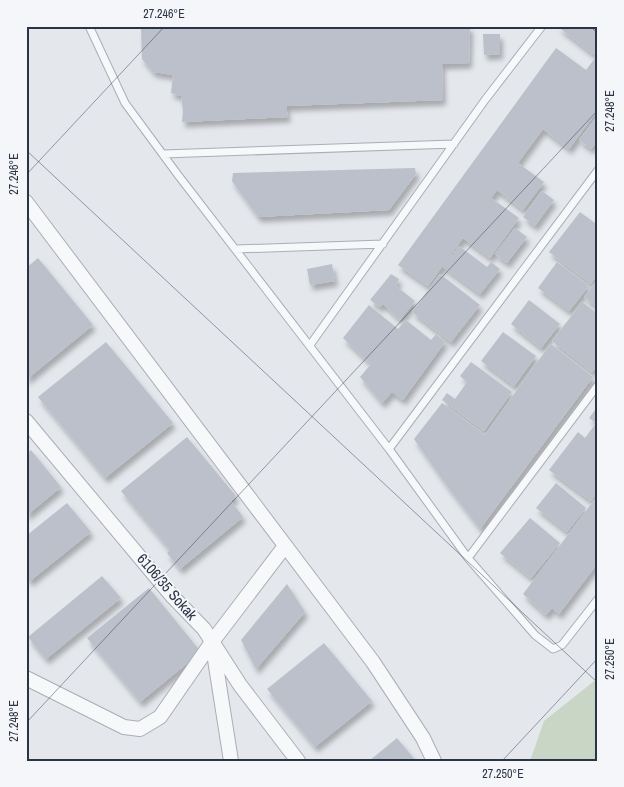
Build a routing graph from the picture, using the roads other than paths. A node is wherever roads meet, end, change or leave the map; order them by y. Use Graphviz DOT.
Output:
graph roads {
  1 [pos="89,26"];
  2 [pos="542,26"];
  3 [pos="454,144"];
  4 [pos="163,154"];
  5 [pos="598,170"];
  6 [pos="26,202"];
  7 [pos="382,244"];
  8 [pos="236,249"];
  9 [pos="310,345"];
  10 [pos="598,385"];
  11 [pos="26,421"];
  12 [pos="389,449"];
  13 [pos="285,546"];
  14 [pos="468,558"];
  15 [pos="598,599"];
  16 [pos="212,642"];
  17 [pos="26,678"];
  18 [pos="231,761"];
  19 [pos="298,761"];
  20 [pos="434,761"];
  1 -- 4 [label="lane"];
  2 -- 3 [label="lane"];
  3 -- 4 [label="lane"];
  3 -- 7 [label="lane"];
  4 -- 8 [label="lane"];
  5 -- 12 [label="lane"];
  6 -- 13 [label="street"];
  7 -- 8 [label="lane"];
  7 -- 9 [label="lane"];
  8 -- 9 [label="lane"];
  9 -- 12 [label="lane"];
  10 -- 14 [label="lane"];
  11 -- 16 [label="street, 6106/35 Sokak"];
  12 -- 14 [label="lane"];
  13 -- 16 [label="street"];
  13 -- 20 [label="street"];
  14 -- 15 [label="lane"];
  16 -- 17 [label="street"];
  16 -- 18 [label="street"];
  16 -- 19 [label="street, 6106/35 Sokak"];
}
